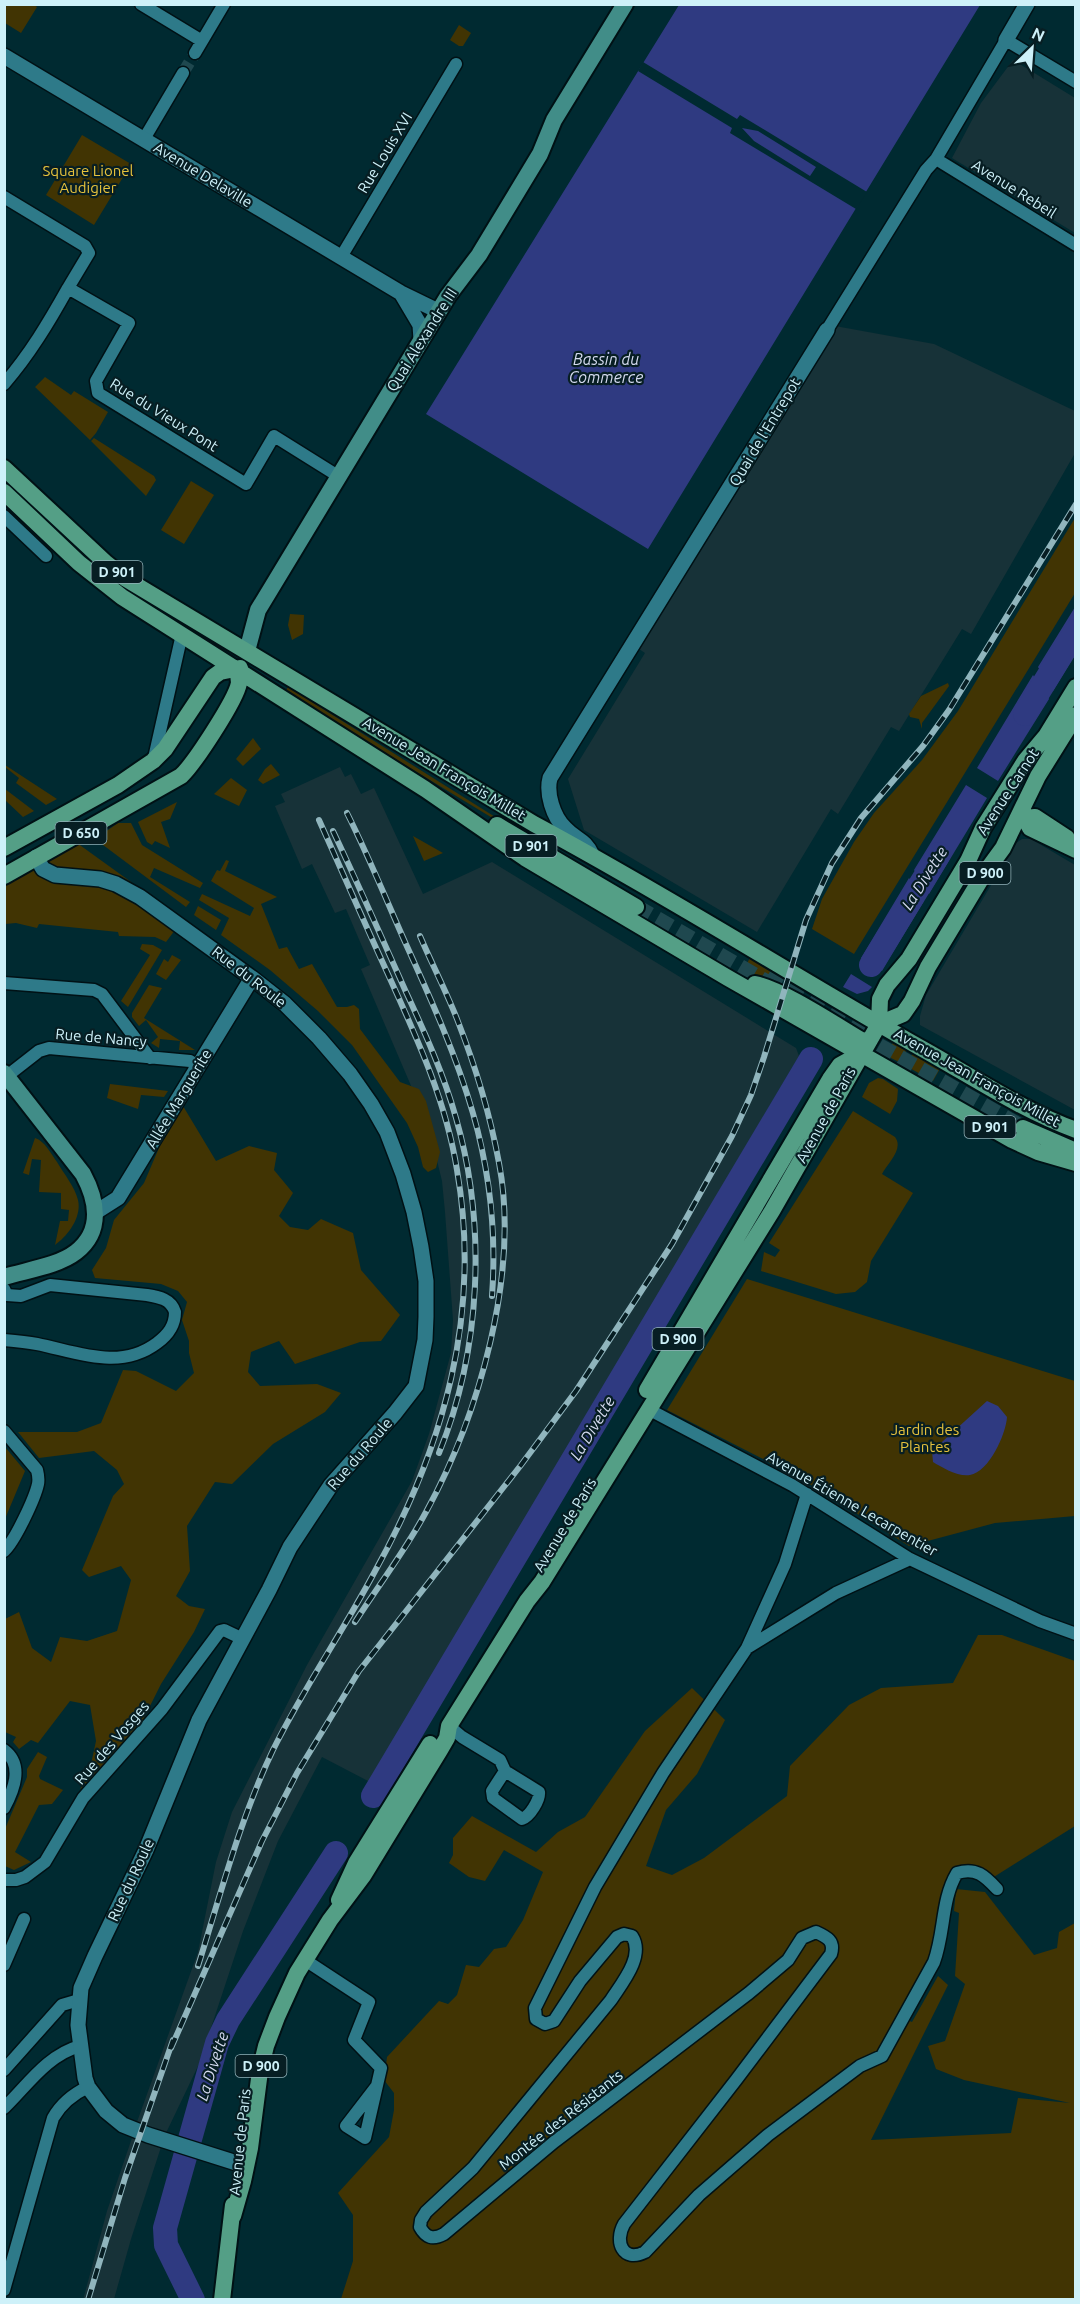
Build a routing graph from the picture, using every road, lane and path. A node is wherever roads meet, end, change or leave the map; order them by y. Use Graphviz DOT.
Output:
graph roads {
  1 [pos="141,4"];
  2 [pos="224,4"];
  3 [pos="625,4"];
  4 [pos="1027,4"];
  5 [pos="1006,40"];
  6 [pos="202,41"];
  7 [pos="195,53"];
  8 [pos="4,56"];
  9 [pos="456,64"];
  10 [pos="183,73"];
  11 [pos="1076,82"];
  12 [pos="144,139"];
  13 [pos="936,159"];
  14 [pos="4,197"];
  15 [pos="1076,245"];
  16 [pos="341,257"];
  17 [pos="68,288"];
  18 [pos="401,293"];
  19 [pos="438,311"];
  20 [pos="827,330"];
  21 [pos="421,340"];
  22 [pos="4,384"];
  23 [pos="4,468"];
  24 [pos="338,476"];
  25 [pos="4,492"];
  26 [pos="4,516"];
  27 [pos="46,556"];
  28 [pos="182,634"];
  29 [pos="247,651"];
  30 [pos="236,670"];
  31 [pos="287,674"];
  32 [pos="1076,687"];
  33 [pos="268,691"];
  34 [pos="231,701"];
  35 [pos="1076,715"];
  36 [pos="153,761"];
  37 [pos="425,789"];
  38 [pos="1001,800"];
  39 [pos="1022,816"];
  40 [pos="534,824"];
  41 [pos="1076,843"];
  42 [pos="4,848"];
  43 [pos="1076,850"];
  44 [pos="592,855"];
  45 [pos="36,857"];
  46 [pos="4,876"];
  47 [pos="252,978"];
  48 [pos="728,978"];
  49 [pos="4,983"];
  50 [pos="879,1024"];
  51 [pos="864,1048"];
  52 [pos="150,1058"];
  53 [pos="199,1067"];
  54 [pos="6,1074"];
  55 [pos="1076,1130"];
  56 [pos="1076,1141"];
  57 [pos="1076,1151"];
  58 [pos="1076,1163"];
  59 [pos="96,1212"];
  60 [pos="4,1276"];
  61 [pos="4,1289"];
  62 [pos="4,1340"];
  63 [pos="648,1409"];
  64 [pos="4,1431"];
  65 [pos="807,1494"];
  66 [pos="4,1551"];
  67 [pos="910,1558"];
  68 [pos="527,1601"];
  69 [pos="1076,1635"];
  70 [pos="243,1639"];
  71 [pos="747,1648"];
  72 [pos="449,1726"];
  73 [pos="4,1750"];
  74 [pos="505,1771"];
  75 [pos="4,1808"];
  76 [pos="4,1880"];
  77 [pos="997,1889"];
  78 [pos="24,1919"];
  79 [pos="4,1965"];
  80 [pos="301,1966"];
  81 [pos="79,2000"];
  82 [pos="80,2046"];
  83 [pos="4,2070"];
  84 [pos="88,2087"];
  85 [pos="376,2087"];
  86 [pos="4,2109"];
  87 [pos="241,2164"];
  88 [pos="4,2290"];
  89 [pos="222,2300"];
  1 -- 6 [label="street"];
  2 -- 6 [label="street"];
  3 -- 19 [label="main road, Quai Alexandre III"];
  4 -- 5 [label="street, Quai de l'Entrepot"];
  5 -- 11 [label="street"];
  5 -- 13 [label="street, Quai de l'Entrepot"];
  6 -- 7 [label="street"];
  8 -- 12 [label="street, Avenue Delaville"];
  9 -- 16 [label="street, Rue Louis XVI"];
  10 -- 12 [label="street"];
  12 -- 16 [label="street, Avenue Delaville"];
  13 -- 15 [label="street, Avenue Rebeil"];
  13 -- 20 [label="street, Quai de l'Entrepot"];
  14 -- 17 [label="street"];
  16 -- 18 [label="street, Avenue Delaville"];
  17 -- 22 [label="street"];
  17 -- 24 [label="street, Rue du Vieux Pont"];
  18 -- 19 [label="street, Avenue Delaville"];
  18 -- 21 [label="street, Avenue Delaville"];
  19 -- 21 [label="main road, Quai Alexandre III"];
  20 -- 44 [label="street, Quai de l'Entrepot"];
  21 -- 24 [label="main road, Quai Alexandre III"];
  23 -- 29 [label="main road, D 901"];
  24 -- 29 [label="main road, Quai Alexandre III"];
  25 -- 28 [label="main road, D 901"];
  26 -- 27 [label="street"];
  28 -- 30 [label="main road, D 901"];
  28 -- 36 [label="street"];
  29 -- 30 [label="main road, D 650"];
  29 -- 31 [label="main road, Avenue Jean François Millet / D 901"];
  30 -- 31 [label="main road"];
  30 -- 33 [label="main road, D 901"];
  30 -- 34 [label="main road, D 650"];
  30 -- 36 [label="main road, D 650"];
  31 -- 40 [label="main road, Avenue Jean François Millet / D 901"];
  32 -- 38 [label="main road, Avenue Carnot / D 900"];
  33 -- 34 [label="main road, D 650"];
  33 -- 37 [label="main road, Avenue Jean François Millet / D 901"];
  34 -- 45 [label="main road, D 650"];
  35 -- 39 [label="main road, D 900"];
  36 -- 42 [label="main road, D 650"];
  37 -- 40 [label="main road, D 901"];
  37 -- 48 [label="main road, Avenue Jean François Millet / D 901"];
  38 -- 39 [label="main road"];
  38 -- 50 [label="main road, Avenue Carnot / D 900"];
  39 -- 41 [label="main road"];
  39 -- 43 [label="main road"];
  39 -- 50 [label="main road, D 900"];
  40 -- 44 [label="main road, Avenue Jean François Millet / D 901"];
  44 -- 50 [label="main road, Avenue Jean François Millet / D 901"];
  45 -- 46 [label="main road, D 650"];
  45 -- 47 [label="street, Rue du Roule"];
  47 -- 53 [label="street, Allée Marguerite"];
  47 -- 70 [label="street, Rue du Roule"];
  48 -- 51 [label="main road, Avenue Jean François Millet / D 901"];
  48 -- 51 [label="main road"];
  49 -- 52 [label="street"];
  50 -- 51 [label="main road, D 900"];
  50 -- 55 [label="main road, Avenue Jean François Millet / D 901"];
  51 -- 58 [label="main road, D 901"];
  51 -- 63 [label="main road, Avenue de Paris / D 900"];
  51 -- 68 [label="main road, Avenue de Paris / D 900"];
  52 -- 53 [label="street, Rue de Nancy"];
  52 -- 54 [label="street, Rue de Nancy"];
  53 -- 59 [label="street, Allée Marguerite"];
  54 -- 59 [label="main road"];
  56 -- 57 [label="main road, D 901"];
  59 -- 60 [label="main road"];
  61 -- 62 [label="street"];
  63 -- 65 [label="street, Avenue Étienne Lecarpentier"];
  63 -- 68 [label="main road, Avenue de Paris / D 900"];
  64 -- 66 [label="street"];
  65 -- 67 [label="street, Avenue Étienne Lecarpentier"];
  65 -- 71 [label="street, Montée des Résistants"];
  67 -- 69 [label="street, Avenue Étienne Lecarpentier"];
  67 -- 71 [label="street"];
  68 -- 72 [label="main road, Avenue de Paris / D 900"];
  70 -- 76 [label="street, Rue des Vosges"];
  70 -- 81 [label="street, Rue du Roule"];
  71 -- 77 [label="street, Montée des Résistants"];
  72 -- 74 [label="street"];
  72 -- 80 [label="main road, Avenue de Paris / D 900"];
  73 -- 75 [label="street"];
  78 -- 79 [label="street"];
  80 -- 85 [label="street"];
  80 -- 87 [label="main road, Avenue de Paris / D 900"];
  81 -- 82 [label="street, Rue du Roule"];
  81 -- 83 [label="street"];
  82 -- 84 [label="street, Rue du Roule"];
  82 -- 86 [label="street"];
  84 -- 87 [label="street, Rue du Roule"];
  84 -- 88 [label="street"];
  87 -- 89 [label="main road, Avenue de Paris / D 900"];
}
